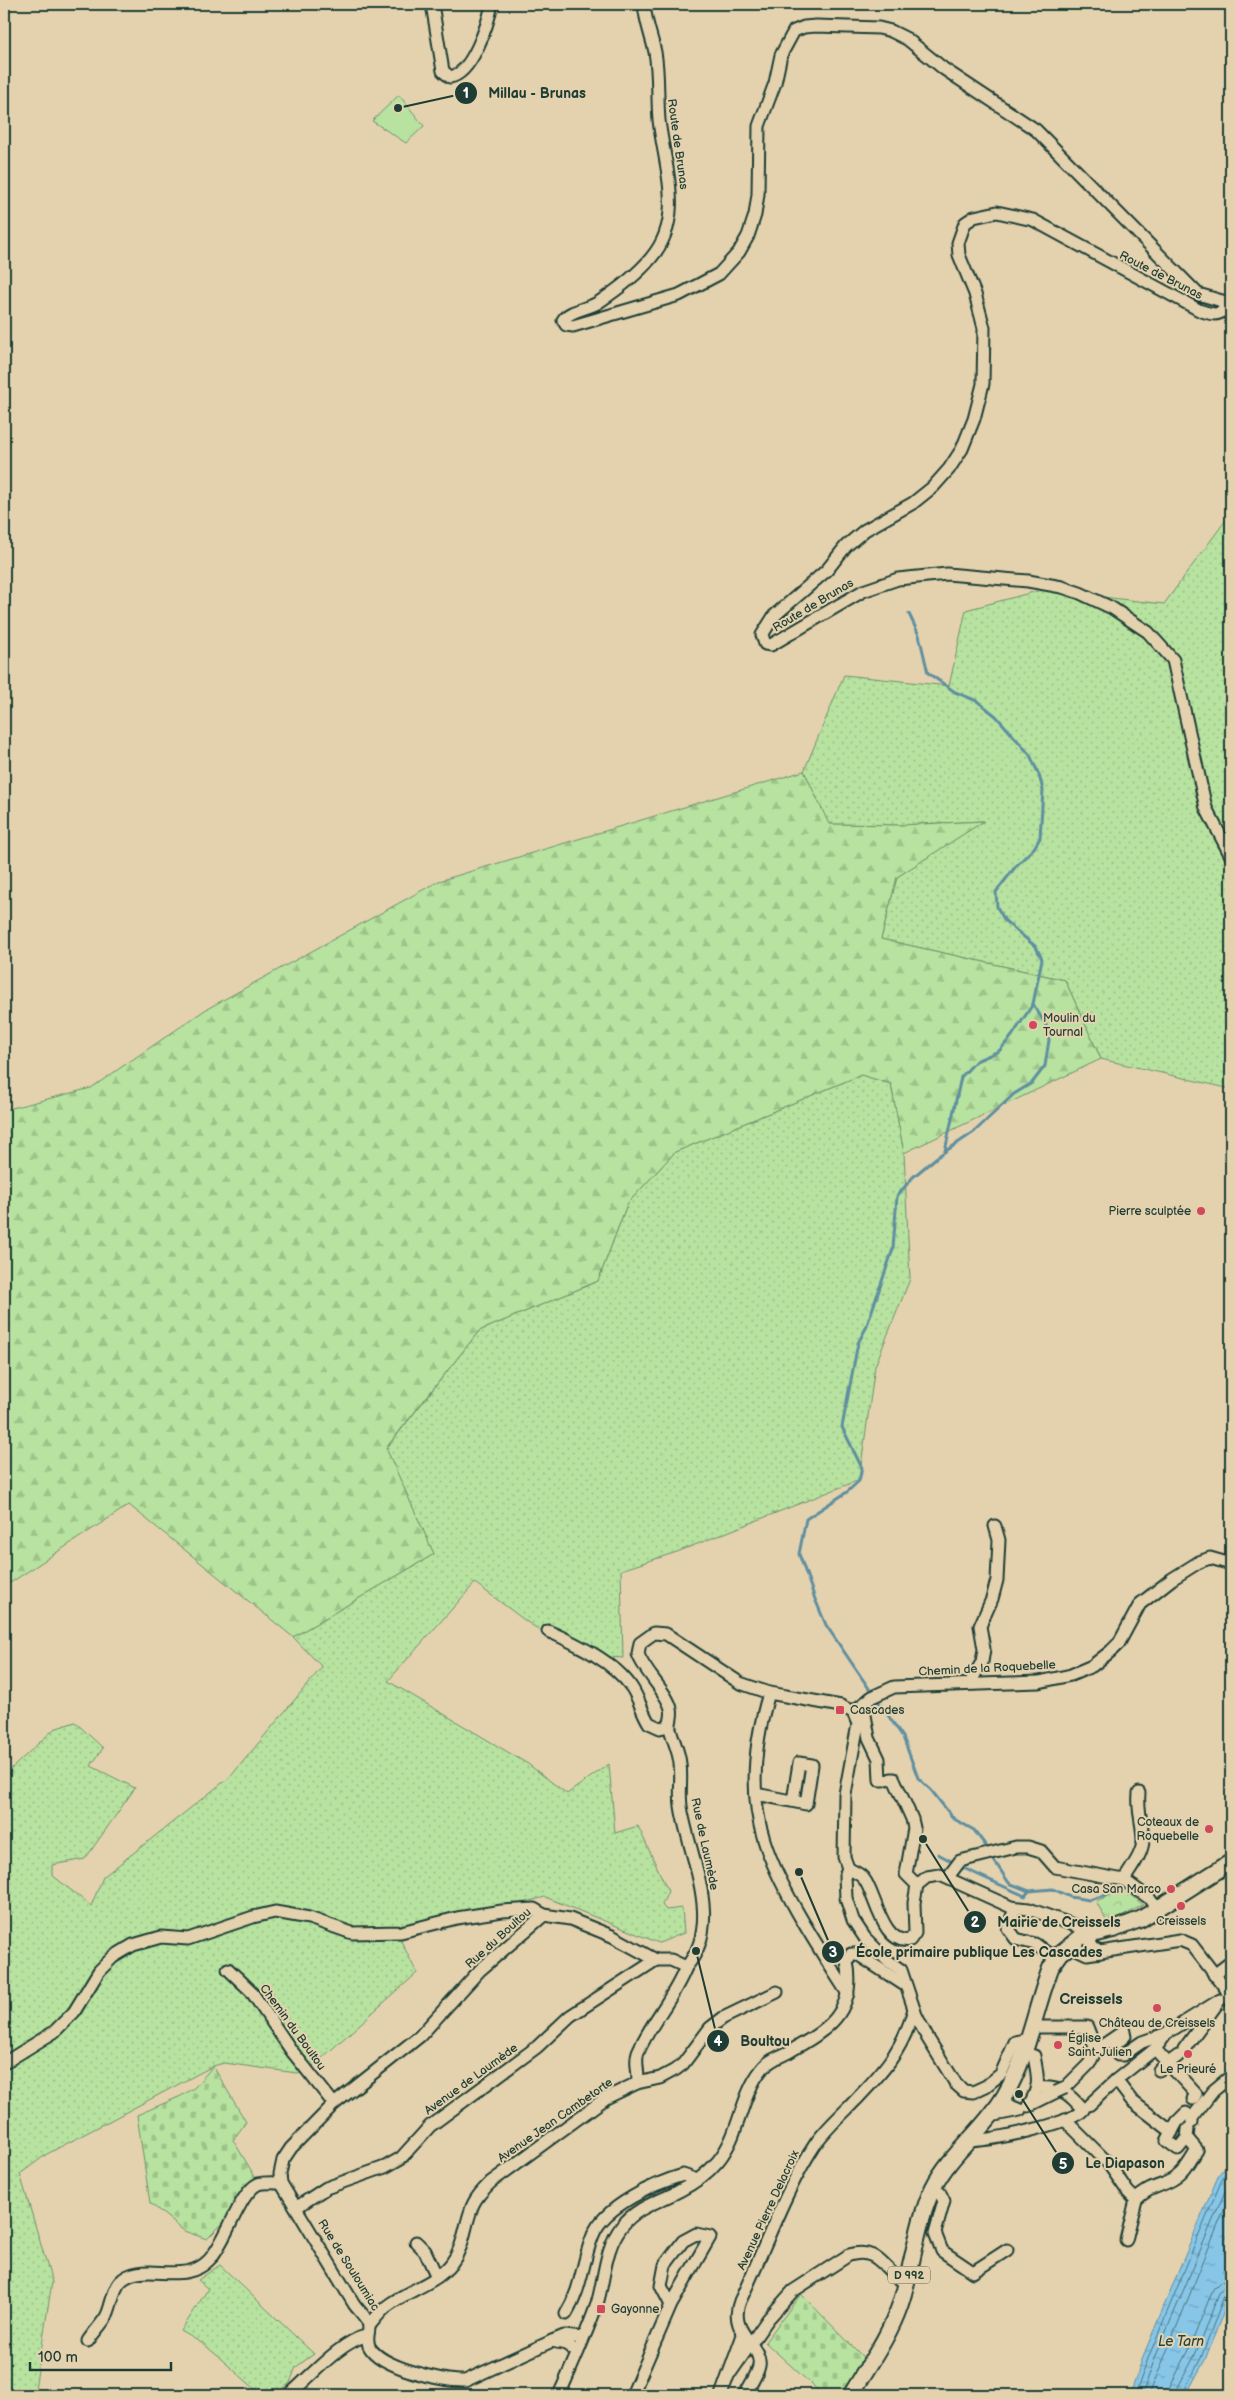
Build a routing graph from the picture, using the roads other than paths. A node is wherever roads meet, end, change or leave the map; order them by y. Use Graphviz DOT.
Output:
graph roads {
  1 [pos="432,4"];
  2 [pos="492,4"];
  3 [pos="644,4"];
  4 [pos="1231,856"];
  5 [pos="994,1526"];
  6 [pos="1231,1564"];
  7 [pos="548,1631"];
  8 [pos="970,1683"];
  9 [pos="768,1695"];
  10 [pos="855,1715"];
  11 [pos="669,1726"];
  12 [pos="1139,1793"];
  13 [pos="756,1794"];
  14 [pos="793,1801"];
  15 [pos="1231,1862"];
  16 [pos="848,1868"];
  17 [pos="948,1877"];
  18 [pos="1124,1880"];
  19 [pos="917,1885"];
  20 [pos="1015,1908"];
  21 [pos="1157,1909"];
  22 [pos="544,1915"];
  23 [pos="1070,1945"];
  24 [pos="1100,1952"];
  25 [pos="656,1960"];
  26 [pos="1231,1962"];
  27 [pos="686,1967"];
  28 [pos="228,1969"];
  29 [pos="1214,1975"];
  30 [pos="906,1986"];
  31 [pos="777,1992"];
  32 [pos="848,1994"];
  33 [pos="1226,2001"];
  34 [pos="914,2009"];
  35 [pos="1167,2034"];
  36 [pos="1027,2040"];
  37 [pos="1099,2047"];
  38 [pos="1155,2049"];
  39 [pos="4,2064"];
  40 [pos="1163,2066"];
  41 [pos="1231,2076"];
  42 [pos="1116,2080"];
  43 [pos="637,2083"];
  44 [pos="1039,2088"];
  45 [pos="1196,2100"];
  46 [pos="1001,2102"];
  47 [pos="334,2104"];
  48 [pos="1087,2107"];
  49 [pos="1025,2108"];
  50 [pos="990,2116"];
  51 [pos="1065,2120"];
  52 [pos="1188,2125"];
  53 [pos="1172,2132"];
  54 [pos="961,2146"];
  55 [pos="697,2180"];
  56 [pos="281,2183"];
  57 [pos="932,2190"];
  58 [pos="1136,2200"];
  59 [pos="297,2207"];
  60 [pos="1126,2240"];
  61 [pos="416,2242"];
  62 [pos="1007,2250"];
  63 [pos="437,2277"];
  64 [pos="908,2277"];
  65 [pos="670,2305"];
  66 [pos="566,2314"];
  67 [pos="768,2319"];
  68 [pos="368,2331"];
  69 [pos="743,2335"];
  70 [pos="583,2338"];
  71 [pos="88,2341"];
  72 [pos="552,2341"];
  73 [pos="750,2344"];
  74 [pos="577,2352"];
  75 [pos="731,2372"];
  76 [pos="289,2395"];
  77 [pos="559,2395"];
  78 [pos="632,2395"];
  79 [pos="721,2395"];
  80 [pos="745,2395"];
  81 [pos="851,2395"];
  1 -- 2 [label="street"];
  3 -- 4 [label="street, Route de Brunas"];
  5 -- 8 [label="street"];
  6 -- 8 [label="street, Chemin de la Roquebelle"];
  7 -- 11 [label="street"];
  8 -- 10 [label="street, Chemin de la Roquebelle"];
  9 -- 10 [label="street"];
  9 -- 11 [label="street, Rue de Laumède"];
  9 -- 13 [label="street"];
  10 -- 16 [label="street"];
  10 -- 19 [label="street"];
  11 -- 27 [label="street, Rue de Laumède"];
  12 -- 18 [label="street"];
  13 -- 14 [label="street"];
  13 -- 32 [label="street"];
  15 -- 21 [label="main road"];
  16 -- 19 [label="street"];
  16 -- 30 [label="street"];
  17 -- 18 [label="street"];
  17 -- 19 [label="street"];
  17 -- 20 [label="street"];
  18 -- 21 [label="street"];
  20 -- 23 [label="street"];
  20 -- 23 [label="street"];
  21 -- 23 [label="main road"];
  22 -- 25 [label="street, Rue du Boultou"];
  22 -- 39 [label="street"];
  22 -- 47 [label="street, Rue du Boultou"];
  23 -- 24 [label="street"];
  23 -- 24 [label="street"];
  23 -- 36 [label="main road, D 992"];
  24 -- 29 [label="street"];
  25 -- 27 [label="street, Rue du Boultou"];
  25 -- 59 [label="street, Avenue de Laumède"];
  26 -- 29 [label="street"];
  27 -- 43 [label="street"];
  28 -- 47 [label="street, Chemin du Boultou"];
  29 -- 33 [label="street"];
  30 -- 32 [label="street"];
  30 -- 34 [label="street"];
  31 -- 43 [label="street, Avenue Jean Cambetorte"];
  32 -- 55 [label="street"];
  33 -- 35 [label="street"];
  33 -- 40 [label="street"];
  34 -- 36 [label="street"];
  34 -- 69 [label="street, Avenue Pierre Delacroix"];
  35 -- 37 [label="street"];
  35 -- 38 [label="street"];
  36 -- 37 [label="street"];
  36 -- 44 [label="street"];
  36 -- 46 [label="main road, D 992"];
  37 -- 49 [label="street"];
  38 -- 40 [label="street"];
  38 -- 42 [label="street"];
  40 -- 45 [label="street"];
  41 -- 45 [label="street"];
  42 -- 48 [label="street"];
  42 -- 53 [label="street"];
  43 -- 63 [label="street, Avenue Jean Cambetorte"];
  44 -- 48 [label="street"];
  44 -- 49 [label="street"];
  45 -- 52 [label="street"];
  46 -- 49 [label="street"];
  46 -- 50 [label="main road, D 992"];
  47 -- 56 [label="street, Rue du Boultou"];
  48 -- 51 [label="street"];
  49 -- 50 [label="street"];
  50 -- 54 [label="main road, D 992"];
  51 -- 54 [label="street"];
  51 -- 58 [label="street"];
  52 -- 53 [label="street"];
  52 -- 53 [label="street"];
  52 -- 58 [label="street"];
  54 -- 57 [label="main road, D 992"];
  55 -- 66 [label="street"];
  55 -- 70 [label="street"];
  56 -- 59 [label="street, Rue de Souloumiac"];
  56 -- 71 [label="street"];
  57 -- 62 [label="street"];
  57 -- 64 [label="main road, D 992"];
  58 -- 60 [label="street"];
  59 -- 68 [label="street, Rue de Souloumiac"];
  61 -- 63 [label="street"];
  63 -- 68 [label="street, Avenue Jean Cambetorte"];
  64 -- 67 [label="street"];
  64 -- 81 [label="main road, D 992"];
  65 -- 65 [label="street"];
  65 -- 78 [label="street"];
  67 -- 69 [label="street"];
  67 -- 73 [label="street"];
  68 -- 72 [label="street, Rue de Souloumiac"];
  68 -- 76 [label="street"];
  69 -- 73 [label="street"];
  69 -- 75 [label="street"];
  70 -- 72 [label="street, Rue de Souloumiac"];
  70 -- 74 [label="street"];
  72 -- 74 [label="street"];
  73 -- 75 [label="street"];
  73 -- 80 [label="street"];
  74 -- 77 [label="street"];
  75 -- 79 [label="street"];
}
